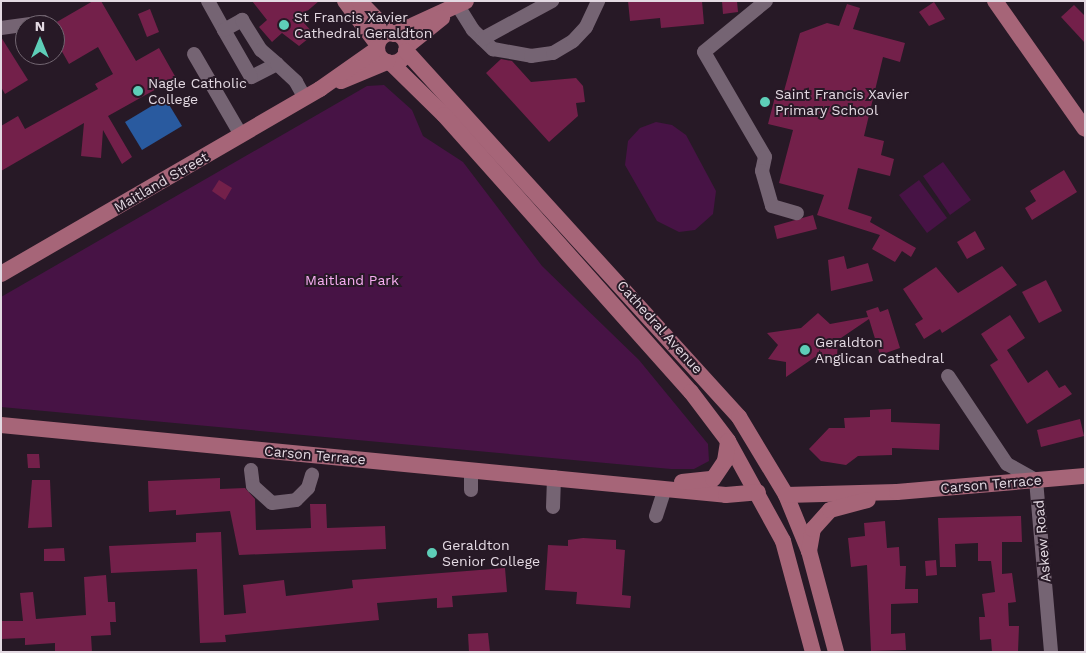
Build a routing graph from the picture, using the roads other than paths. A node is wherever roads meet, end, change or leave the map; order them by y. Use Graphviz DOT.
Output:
graph roads {
  1 [pos="208,1"];
  2 [pos="345,1"];
  3 [pos="359,1"];
  4 [pos="552,1"];
  5 [pos="598,1"];
  6 [pos="766,1"];
  7 [pos="995,1"];
  8 [pos="462,3"];
  9 [pos="15,26"];
  10 [pos="1,28"];
  11 [pos="224,30"];
  12 [pos="392,33"];
  13 [pos="482,39"];
  14 [pos="407,48"];
  15 [pos="194,54"];
  16 [pos="383,55"];
  17 [pos="278,64"];
  18 [pos="305,98"];
  19 [pos="1085,129"];
  20 [pos="241,135"];
  21 [pos="797,214"];
  22 [pos="3,270"];
  23 [pos="688,358"];
  24 [pos="672,370"];
  25 [pos="948,376"];
  26 [pos="739,417"];
  27 [pos="1,425"];
  28 [pos="728,441"];
  29 [pos="251,470"];
  30 [pos="471,470"];
  31 [pos="312,475"];
  32 [pos="1085,476"];
  33 [pos="554,477"];
  34 [pos="1036,480"];
  35 [pos="630,484"];
  36 [pos="665,489"];
  37 [pos="471,490"];
  38 [pos="758,492"];
  39 [pos="897,492"];
  40 [pos="786,495"];
  41 [pos="553,507"];
  42 [pos="656,516"];
  43 [pos="809,550"];
  44 [pos="813,652"];
  45 [pos="836,652"];
  46 [pos="1051,652"];
  1 -- 11 [label="street"];
  2 -- 16 [label="main road, Cathedral Avenue"];
  3 -- 12 [label="main road"];
  4 -- 13 [label="street"];
  5 -- 13 [label="street"];
  6 -- 21 [label="street"];
  7 -- 19 [label="main road"];
  8 -- 12 [label="main road"];
  8 -- 13 [label="street"];
  8 -- 14 [label="main road"];
  9 -- 10 [label="street"];
  11 -- 17 [label="street"];
  11 -- 17 [label="street"];
  12 -- 14 [label="main road, Cathedral Avenue"];
  12 -- 16 [label="main road"];
  14 -- 16 [label="main road"];
  14 -- 23 [label="main road, Cathedral Avenue"];
  15 -- 20 [label="street"];
  16 -- 18 [label="main road, Maitland Street"];
  16 -- 24 [label="main road, Cathedral Avenue"];
  17 -- 18 [label="street"];
  18 -- 20 [label="main road, Maitland Street"];
  20 -- 22 [label="main road, Maitland Street"];
  23 -- 24 [label="main road"];
  23 -- 26 [label="main road, Cathedral Avenue"];
  24 -- 28 [label="main road, Cathedral Avenue"];
  25 -- 34 [label="street, Askew Road"];
  26 -- 38 [label="main road"];
  26 -- 40 [label="main road, Cathedral Avenue"];
  27 -- 30 [label="main road, Carson Terrace"];
  28 -- 35 [label="main road, Carson Terrace"];
  28 -- 38 [label="main road, Cathedral Avenue"];
  29 -- 31 [label="street"];
  30 -- 33 [label="main road, Carson Terrace"];
  30 -- 37 [label="street"];
  32 -- 34 [label="main road, Carson Terrace"];
  33 -- 35 [label="main road, Carson Terrace"];
  33 -- 41 [label="street"];
  34 -- 39 [label="main road, Carson Terrace"];
  34 -- 46 [label="street, Askew Road"];
  35 -- 36 [label="main road, Carson Terrace"];
  36 -- 38 [label="main road, Carson Terrace"];
  36 -- 42 [label="street"];
  38 -- 44 [label="main road, Cathedral Avenue"];
  39 -- 40 [label="main road, Carson Terrace"];
  39 -- 43 [label="main road, Carson Terrace"];
  40 -- 43 [label="main road, Cathedral Avenue"];
  43 -- 45 [label="main road, Cathedral Avenue"];
}
